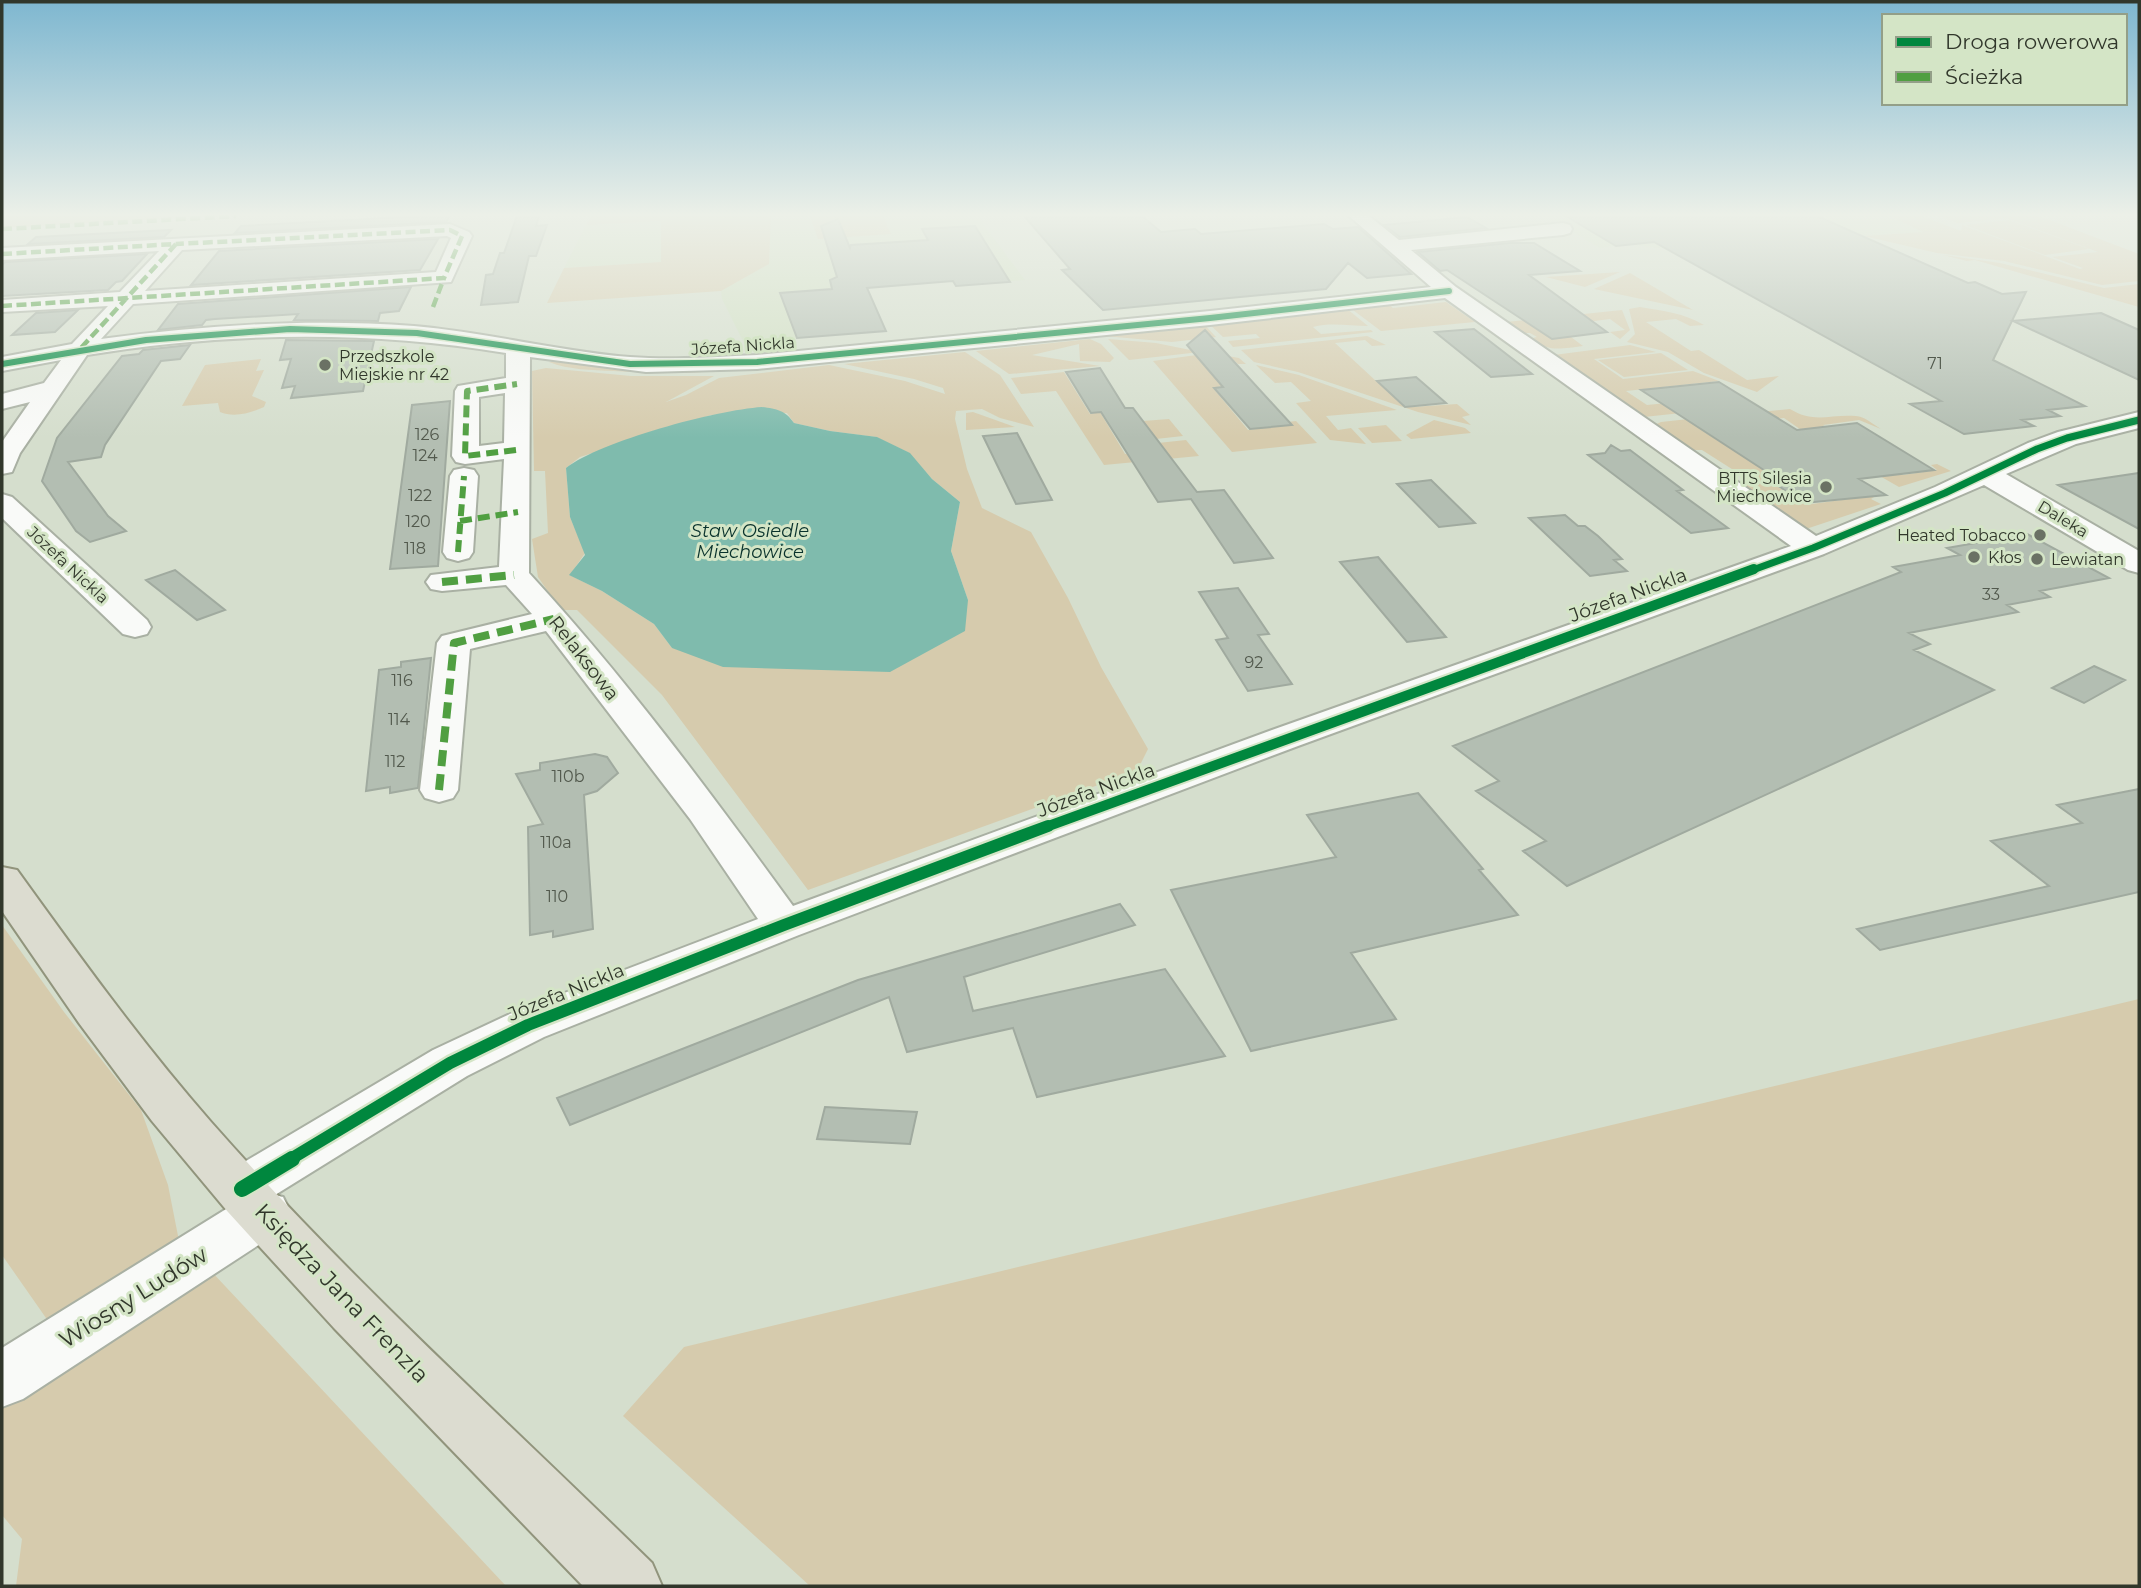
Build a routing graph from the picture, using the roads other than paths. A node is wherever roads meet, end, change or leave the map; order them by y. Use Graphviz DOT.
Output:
graph roads {
  1 [pos="134,290"];
  2 [pos="261,290"];
  3 [pos="439,290"];
  4 [pos="1449,291"];
  5 [pos="126,299"];
  6 [pos="2,306"];
  7 [pos="433,307"];
  8 [pos="81,348"];
  9 [pos="518,349"];
  10 [pos="2,364"];
  11 [pos="517,384"];
  12 [pos="54,388"];
  13 [pos="2,402"];
  14 [pos="2139,420"];
  15 [pos="516,450"];
  16 [pos="2,466"];
  17 [pos="1986,474"];
  18 [pos="464,476"];
  19 [pos="2,503"];
  20 [pos="518,512"];
  21 [pos="460,521"];
  22 [pos="1813,548"];
  23 [pos="457,552"];
  24 [pos="2139,564"];
  25 [pos="514,575"];
  26 [pos="442,582"];
  27 [pos="554,619"];
  28 [pos="135,627"];
  29 [pos="439,790"];
  30 [pos="2,880"];
  31 [pos="784,925"];
  32 [pos="253,1201"];
  33 [pos="2,1380"];
  34 [pos="629,1586"];
  1 -- 5 [label="street"];
  2 -- 5 [label="street"];
  3 -- 7 [label="street"];
  4 -- 9 [label="street, Józefa Nickla"];
  4 -- 22 [label="street"];
  5 -- 6 [label="street"];
  5 -- 8 [label="street"];
  8 -- 9 [label="street, Józefa Nickla"];
  8 -- 10 [label="street, Józefa Nickla"];
  8 -- 12 [label="street"];
  9 -- 11 [label="street"];
  11 -- 15 [label="street"];
  11 -- 15 [label="street"];
  12 -- 13 [label="street"];
  12 -- 16 [label="street"];
  14 -- 17 [label="street, Józefa Nickla"];
  15 -- 20 [label="street"];
  17 -- 22 [label="street, Józefa Nickla"];
  17 -- 24 [label="street, Daleka"];
  18 -- 21 [label="street"];
  19 -- 28 [label="street, Józefa Nickla"];
  20 -- 21 [label="street"];
  20 -- 25 [label="street"];
  21 -- 23 [label="street"];
  22 -- 31 [label="street, Józefa Nickla"];
  25 -- 26 [label="street"];
  25 -- 27 [label="street, Relaksowa"];
  27 -- 29 [label="street"];
  27 -- 31 [label="street, Relaksowa"];
  30 -- 32 [label="main road, Księdza Jana Frenzla"];
  31 -- 32 [label="street, Józefa Nickla"];
  32 -- 33 [label="street, Wiosny Ludów"];
  32 -- 34 [label="main road, Księdza Jana Frenzla"];
}
